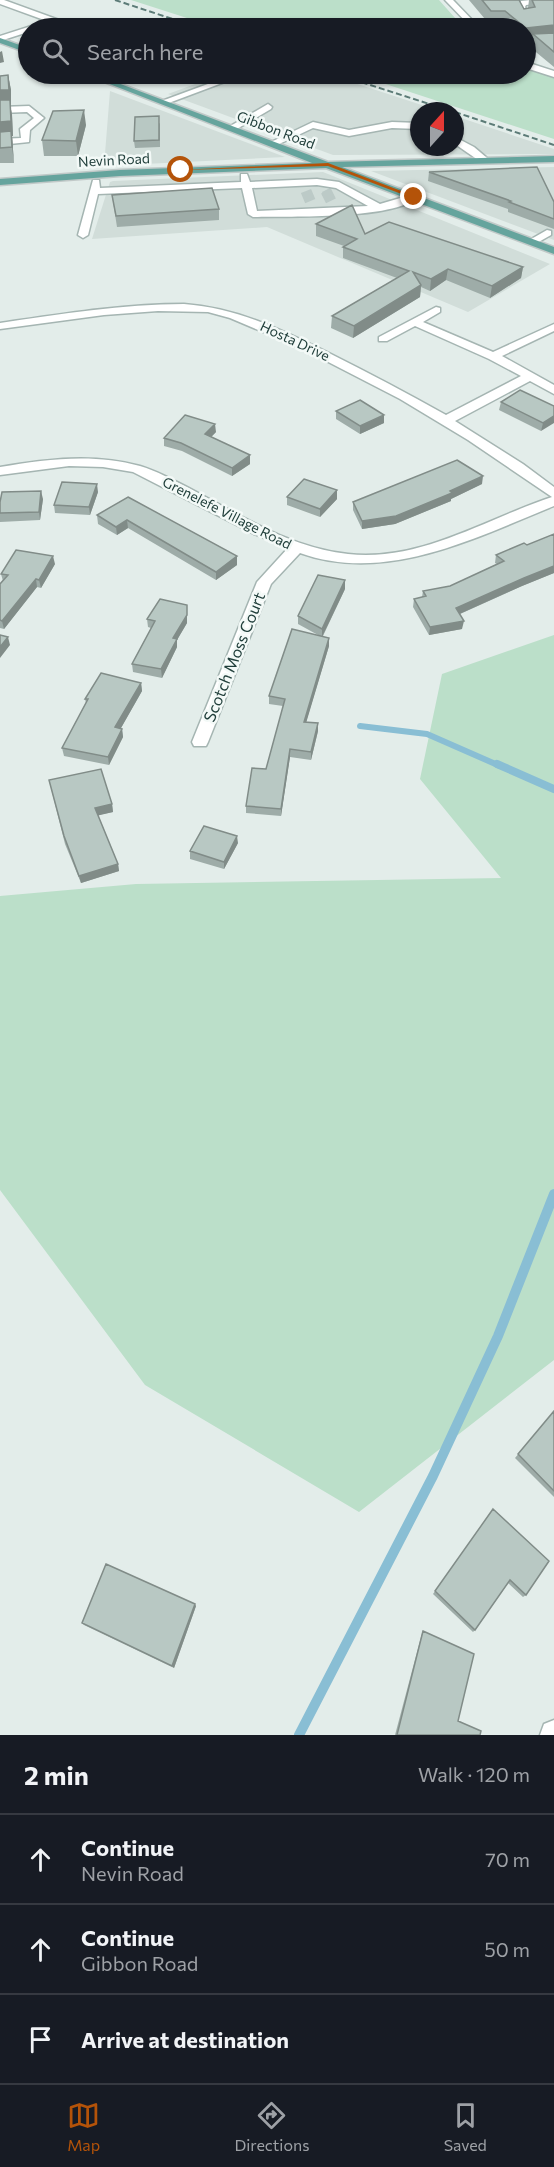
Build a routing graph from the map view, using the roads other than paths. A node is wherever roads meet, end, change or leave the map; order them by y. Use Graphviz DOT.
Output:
graph roads {
  1 [pos="449,0"];
  2 [pos="554,0"];
  3 [pos="0,2"];
  4 [pos="46,18"];
  5 [pos="466,18"];
  6 [pos="526,18"];
  7 [pos="18,33"];
  8 [pos="0,40"];
  9 [pos="554,42"];
  10 [pos="536,43"];
  11 [pos="18,47"];
  12 [pos="536,69"];
  13 [pos="554,75"];
  14 [pos="115,84"];
  15 [pos="214,84"];
  16 [pos="163,102"];
  17 [pos="268,107"];
  18 [pos="0,110"];
  19 [pos="410,125"];
  20 [pos="232,128"];
  21 [pos="0,142"];
  22 [pos="274,143"];
  23 [pos="464,145"];
  24 [pos="554,159"];
  25 [pos="484,160"];
  26 [pos="328,164"];
  27 [pos="243,168"];
  28 [pos="211,169"];
  29 [pos="98,174"];
  30 [pos="0,182"];
  31 [pos="214,186"];
  32 [pos="246,186"];
  33 [pos="94,191"];
  34 [pos="414,197"];
  35 [pos="378,207"];
  36 [pos="280,213"];
  37 [pos="286,223"];
  38 [pos="547,233"];
  39 [pos="83,235"];
  40 [pos="531,242"];
  41 [pos="554,251"];
  42 [pos="436,310"];
  43 [pos="414,322"];
  44 [pos="0,326"];
  45 [pos="554,327"];
  46 [pos="383,339"];
  47 [pos="494,356"];
  48 [pos="529,377"];
  49 [pos="554,390"];
  50 [pos="446,420"];
  51 [pos="0,471"];
  52 [pos="554,495"];
  53 [pos="554,501"];
  54 [pos="296,548"];
  55 [pos="200,742"];
  1 -- 5 [label="street"];
  2 -- 6 [label="street"];
  3 -- 4 [label="street"];
  7 -- 8 [label="street"];
  8 -- 11 [label="main road"];
  9 -- 10 [label="street"];
  12 -- 13 [label="street"];
  14 -- 16 [label="main road, Gibbon Road"];
  15 -- 16 [label="street"];
  16 -- 20 [label="main road, Gibbon Road"];
  17 -- 20 [label="street"];
  18 -- 21 [label="street"];
  19 -- 22 [label="street"];
  20 -- 22 [label="main road, Gibbon Road"];
  22 -- 26 [label="main road, Gibbon Road"];
  23 -- 25 [label="street"];
  24 -- 25 [label="main road, Nevin Road"];
  25 -- 26 [label="main road, Nevin Road"];
  26 -- 27 [label="main road, Nevin Road"];
  26 -- 34 [label="main road, Gibbon Road"];
  27 -- 28 [label="main road, Nevin Road"];
  27 -- 32 [label="street"];
  28 -- 29 [label="main road, Nevin Road"];
  28 -- 31 [label="street"];
  29 -- 30 [label="main road, Nevin Road"];
  29 -- 33 [label="street"];
  31 -- 32 [label="street"];
  31 -- 33 [label="street"];
  32 -- 35 [label="street"];
  32 -- 36 [label="street"];
  33 -- 39 [label="street"];
  34 -- 35 [label="street"];
  34 -- 40 [label="main road, Gibbon Road"];
  35 -- 36 [label="street"];
  36 -- 37 [label="street"];
  38 -- 40 [label="street"];
  40 -- 41 [label="main road, Gibbon Road"];
  42 -- 43 [label="street"];
  43 -- 46 [label="street"];
  43 -- 47 [label="street"];
  44 -- 50 [label="street, Hosta Drive"];
  45 -- 47 [label="street"];
  47 -- 48 [label="street"];
  48 -- 49 [label="street"];
  48 -- 50 [label="street"];
  50 -- 52 [label="street, Hosta Drive"];
  51 -- 54 [label="street, Grenelefe Village Road"];
  53 -- 54 [label="street, Grenelefe Village Road"];
  54 -- 55 [label="street, Scotch Moss Court"];
}
